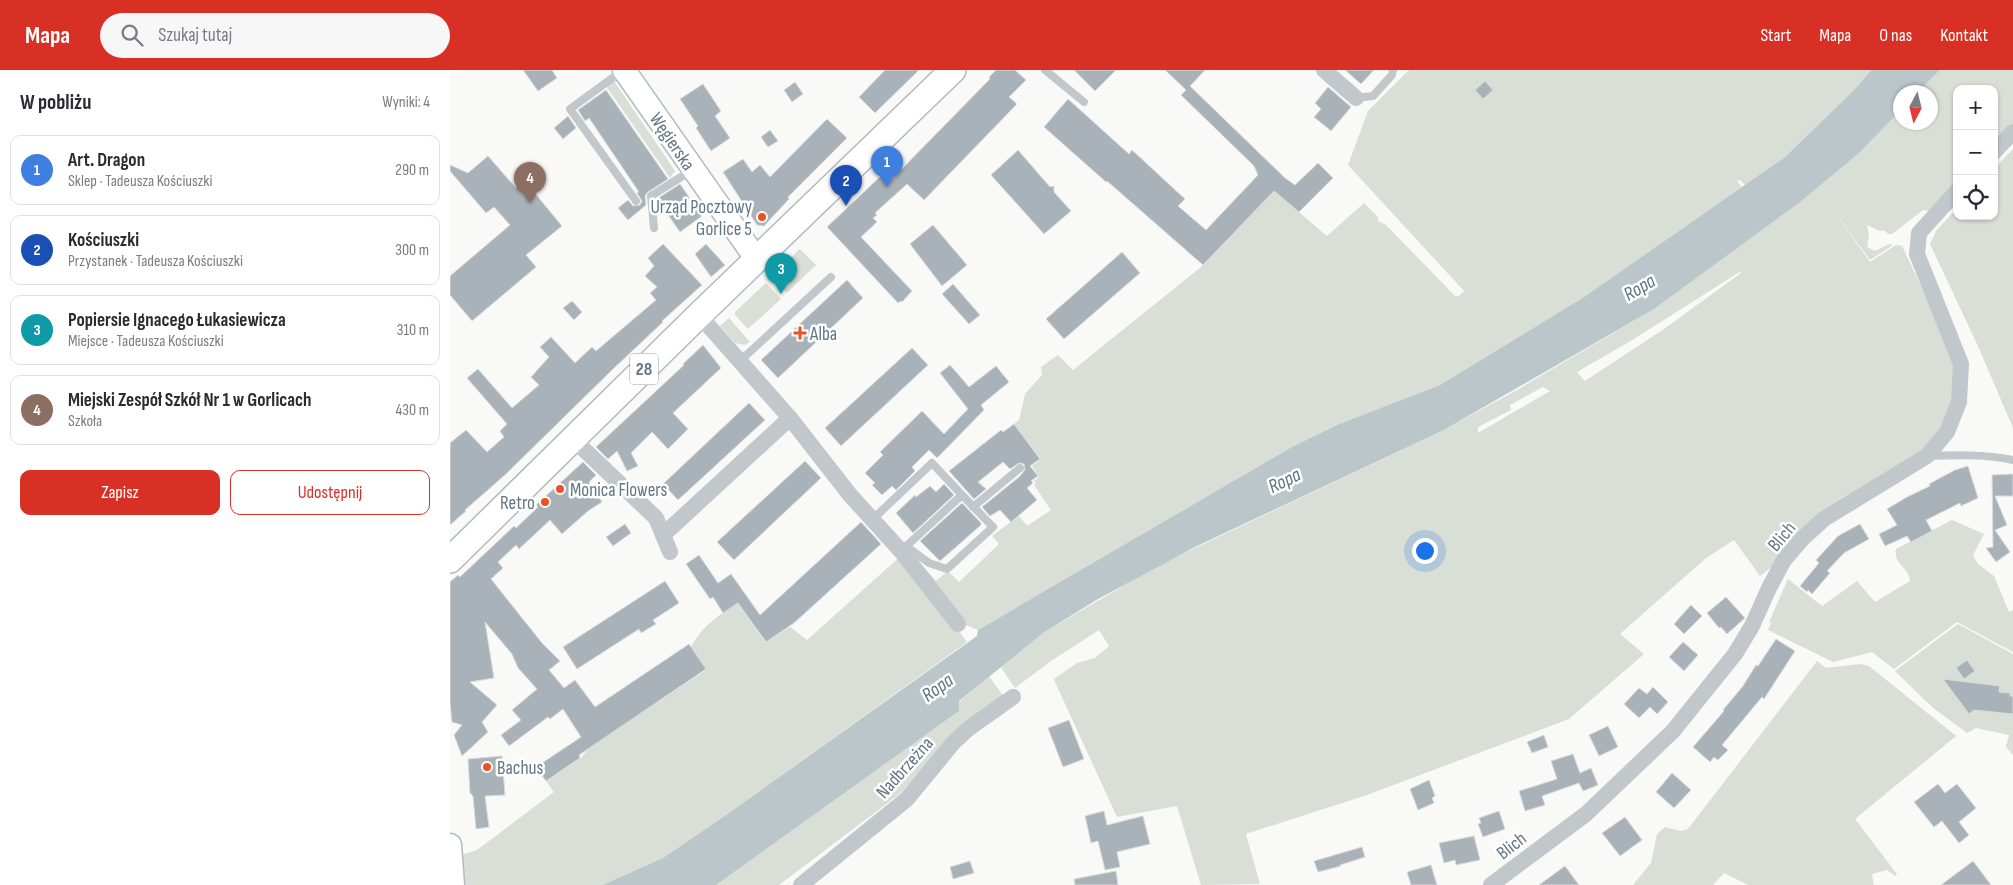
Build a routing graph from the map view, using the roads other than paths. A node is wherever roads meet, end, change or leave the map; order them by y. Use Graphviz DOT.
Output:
graph roads {
  1 [pos="624,70"];
  2 [pos="954,70"];
  3 [pos="1045,70"];
  4 [pos="1324,70"];
  5 [pos="1393,70"];
  6 [pos="1356,98"];
  7 [pos="1084,102"];
  8 [pos="2013,132"];
  9 [pos="1998,148"];
  10 [pos="692,170"];
  11 [pos="1953,195"];
  12 [pos="636,201"];
  13 [pos="654,228"];
  14 [pos="757,260"];
  15 [pos="831,277"];
  16 [pos="699,315"];
  17 [pos="740,362"];
  18 [pos="790,418"];
  19 [pos="573,439"];
  20 [pos="1927,456"];
  21 [pos="2013,460"];
  22 [pos="1020,468"];
  23 [pos="962,494"];
  24 [pos="973,507"];
  25 [pos="873,519"];
  26 [pos="663,535"];
  27 [pos="904,549"];
  28 [pos="670,552"];
  29 [pos="450,560"];
  30 [pos="958,624"];
  31 [pos="1013,697"];
  32 [pos="450,847"];
  33 [pos="453,885"];
  34 [pos="801,885"];
  35 [pos="1491,885"];
  1 -- 10 [label="main road, Węgierska"];
  1 -- 12 [label="lane"];
  2 -- 14 [label="main road, 28"];
  3 -- 7 [label="lane"];
  4 -- 6 [label="street"];
  5 -- 6 [label="lane"];
  8 -- 9 [label="street"];
  10 -- 13 [label="lane"];
  10 -- 14 [label="main road, Węgierska"];
  11 -- 20 [label="street, Blich"];
  14 -- 16 [label="main road, 28"];
  15 -- 17 [label="lane"];
  16 -- 17 [label="street"];
  16 -- 19 [label="main road, 28"];
  17 -- 18 [label="street"];
  18 -- 25 [label="street"];
  18 -- 26 [label="street"];
  19 -- 26 [label="street"];
  19 -- 29 [label="main road, 28"];
  20 -- 21 [label="lane"];
  20 -- 35 [label="street, Blich"];
  22 -- 24 [label="lane"];
  23 -- 24 [label="lane"];
  23 -- 25 [label="lane"];
  23 -- 27 [label="lane"];
  24 -- 27 [label="lane"];
  25 -- 27 [label="street"];
  26 -- 28 [label="street"];
  27 -- 30 [label="street"];
  31 -- 34 [label="street, Nadbrzeżna"];
  32 -- 33 [label="main road"];
}
